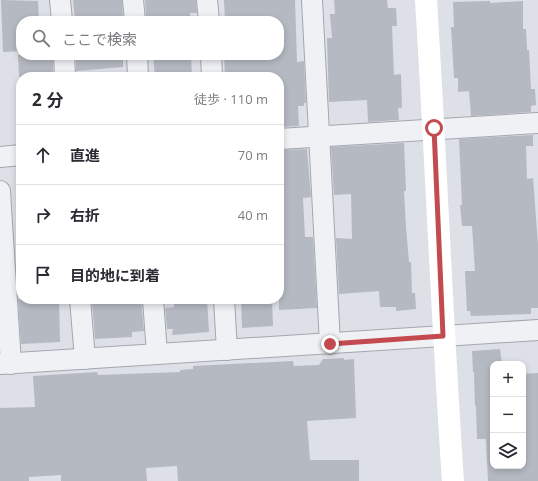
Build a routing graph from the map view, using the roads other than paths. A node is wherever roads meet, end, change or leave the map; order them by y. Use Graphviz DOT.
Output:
graph roads {
  1 [pos="60,0"];
  2 [pos="133,0"];
  3 [pos="207,0"];
  4 [pos="312,0"];
  5 [pos="426,0"];
  6 [pos="62,16"];
  7 [pos="135,16"];
  8 [pos="209,16"];
  9 [pos="64,60"];
  10 [pos="137,60"];
  11 [pos="211,60"];
  12 [pos="65,72"];
  13 [pos="138,72"];
  14 [pos="212,72"];
  15 [pos="538,123"];
  16 [pos="434,128"];
  17 [pos="319,136"];
  18 [pos="284,139"];
  19 [pos="16,155"];
  20 [pos="0,157"];
  21 [pos="0,192"];
  22 [pos="80,304"];
  23 [pos="153,304"];
  24 [pos="224,304"];
  25 [pos="538,330"];
  26 [pos="443,336"];
  27 [pos="330,344"];
  28 [pos="227,350"];
  29 [pos="157,354"];
  30 [pos="84,359"];
  31 [pos="5,364"];
  32 [pos="453,481"];
  1 -- 6 [label="street"];
  2 -- 7 [label="street"];
  3 -- 8 [label="street"];
  4 -- 17 [label="street"];
  5 -- 16 [label="street"];
  9 -- 12 [label="street"];
  10 -- 13 [label="street"];
  11 -- 14 [label="street"];
  15 -- 16 [label="street"];
  16 -- 17 [label="street"];
  16 -- 26 [label="street"];
  17 -- 18 [label="street"];
  17 -- 27 [label="street"];
  19 -- 20 [label="street"];
  21 -- 31 [label="street"];
  22 -- 30 [label="street"];
  23 -- 29 [label="street"];
  24 -- 28 [label="street"];
  25 -- 26 [label="street"];
  26 -- 27 [label="street"];
  26 -- 32 [label="street"];
  27 -- 28 [label="street"];
  28 -- 29 [label="street"];
  29 -- 30 [label="street"];
  30 -- 31 [label="street"];
}
